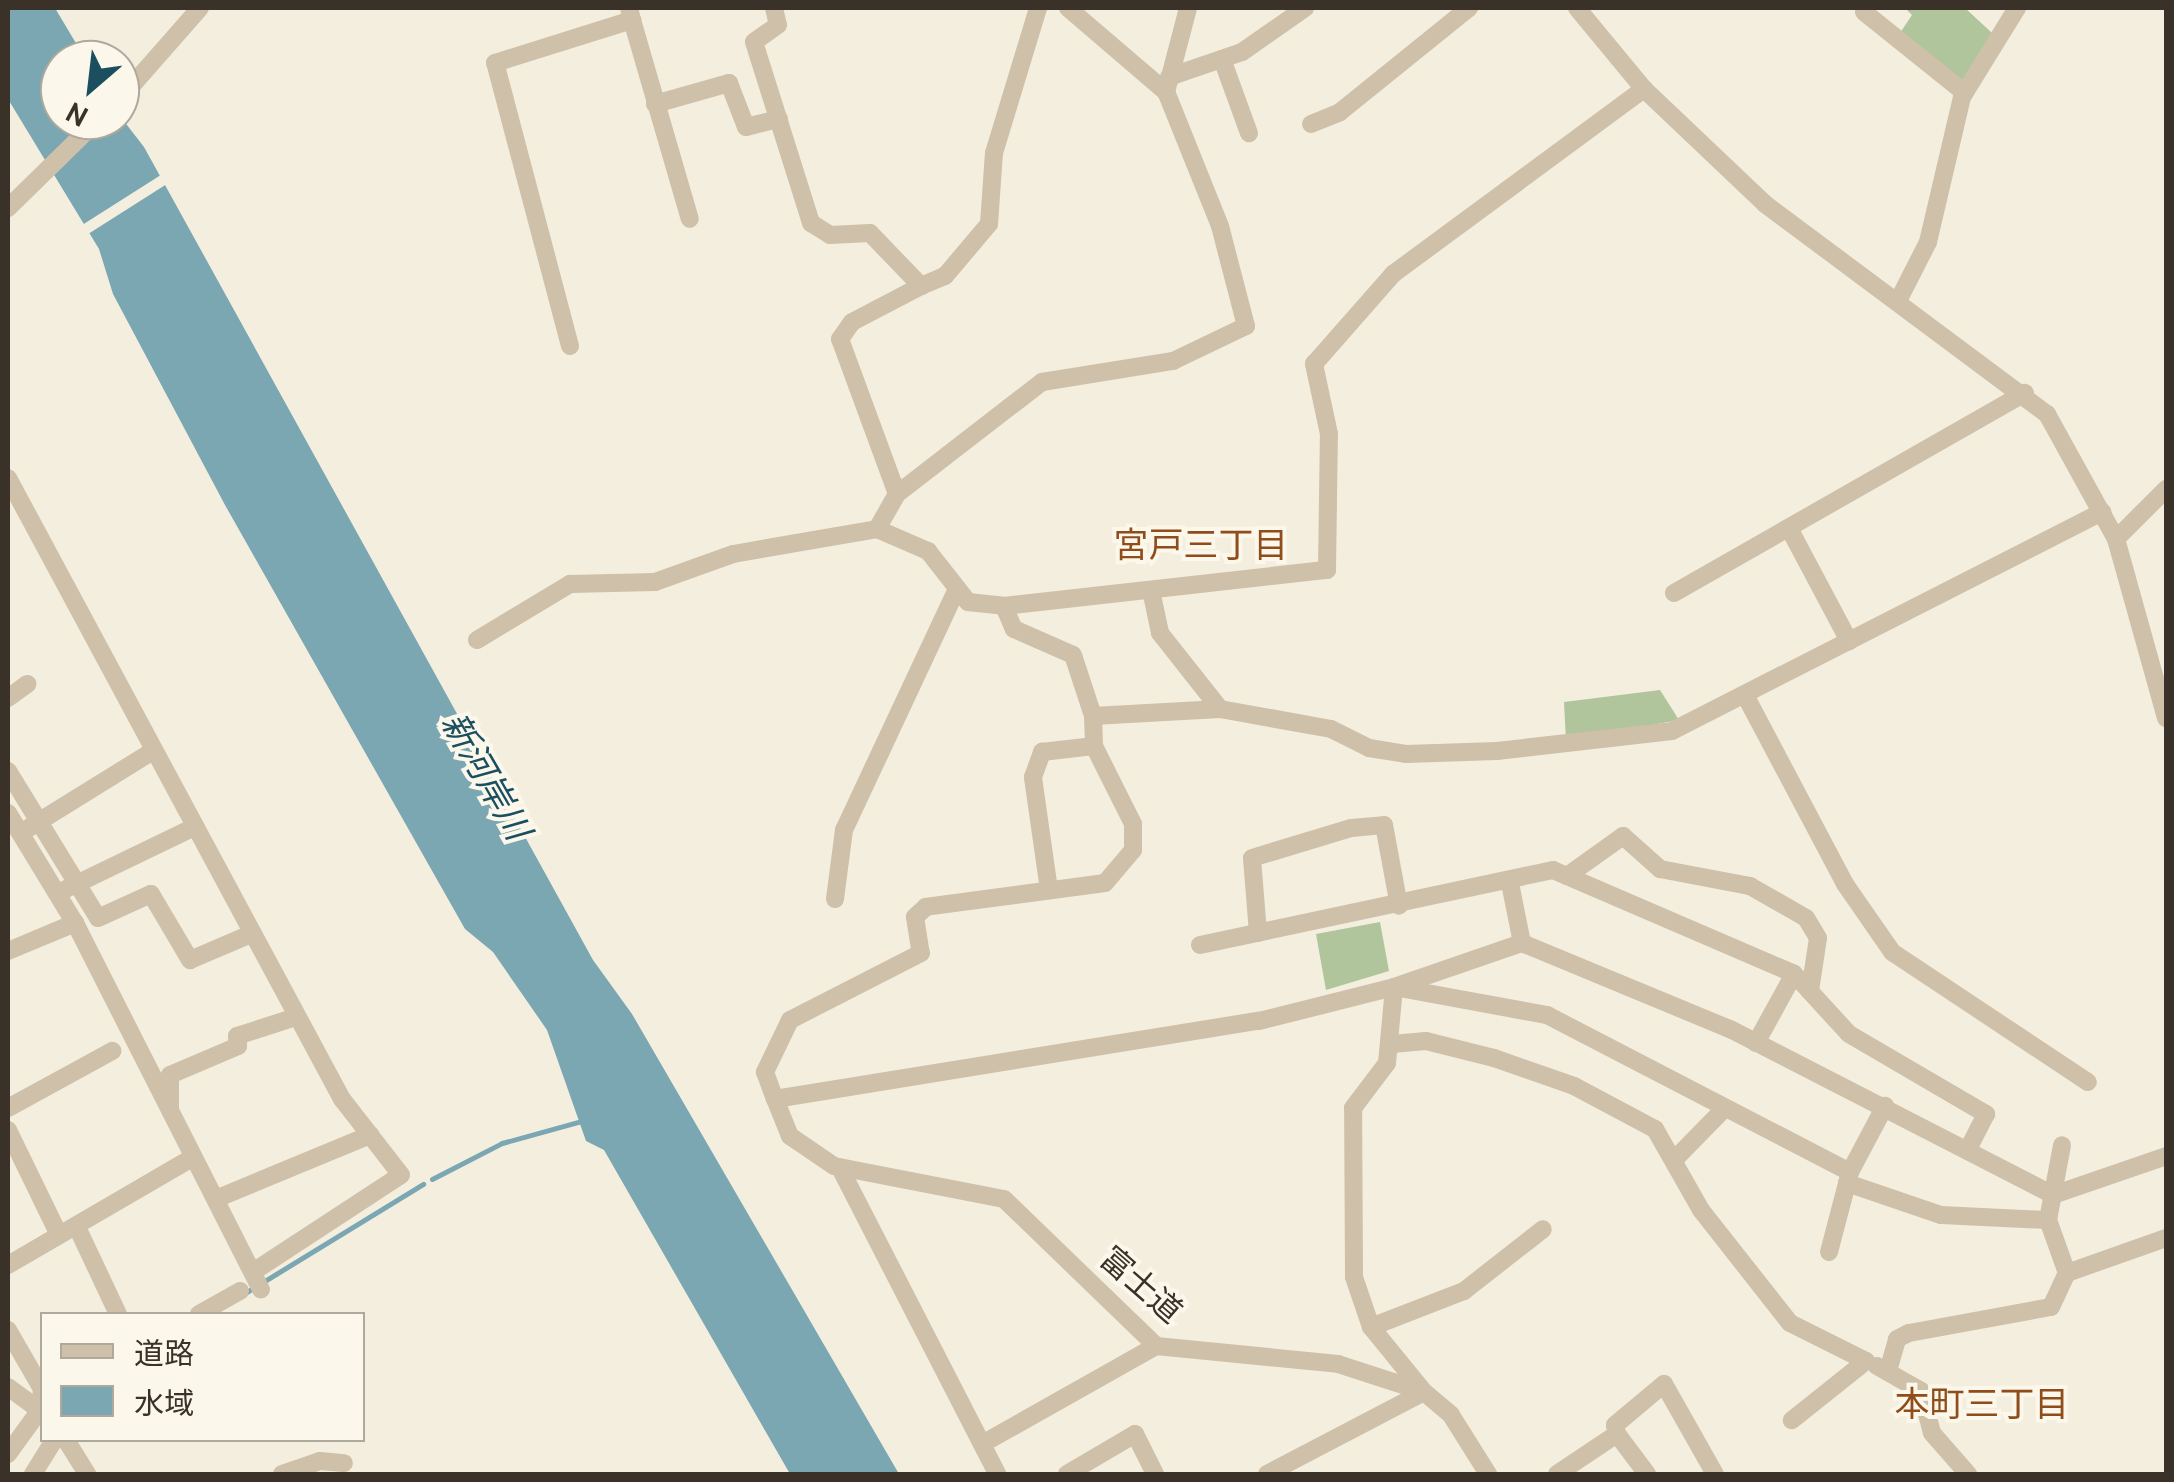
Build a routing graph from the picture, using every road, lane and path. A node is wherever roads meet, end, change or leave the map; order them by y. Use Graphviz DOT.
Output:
graph roads {
  1 [pos="200,8"];
  2 [pos="774,8"];
  3 [pos="1038,8"];
  4 [pos="1068,8"];
  5 [pos="1188,8"];
  6 [pos="1305,8"];
  7 [pos="1469,8"];
  8 [pos="1577,8"];
  9 [pos="2017,8"];
  10 [pos="1864,12"];
  11 [pos="630,14"];
  12 [pos="1222,59"];
  13 [pos="140,80"];
  14 [pos="1167,84"];
  15 [pos="1644,89"];
  16 [pos="1965,93"];
  17 [pos="656,104"];
  18 [pos="778,119"];
  19 [pos="1311,124"];
  20 [pos="1250,133"];
  21 [pos="78,140"];
  22 [pos="8,208"];
  23 [pos="690,219"];
  24 [pos="921,286"];
  25 [pos="1900,300"];
  26 [pos="570,346"];
  27 [pos="2025,393"];
  28 [pos="8,478"];
  29 [pos="2166,490"];
  30 [pos="897,494"];
  31 [pos="2102,512"];
  32 [pos="876,529"];
  33 [pos="1790,530"];
  34 [pos="2116,540"];
  35 [pos="955,593"];
  36 [pos="1674,593"];
  37 [pos="1152,595"];
  38 [pos="1004,606"];
  39 [pos="477,640"];
  40 [pos="1849,642"];
  41 [pos="27,684"];
  42 [pos="1745,695"];
  43 [pos="8,698"];
  44 [pos="1220,709"];
  45 [pos="1093,716"];
  46 [pos="2166,718"];
  47 [pos="1094,746"];
  48 [pos="150,752"];
  49 [pos="8,771"];
  50 [pos="8,813"];
  51 [pos="37,826"];
  52 [pos="192,828"];
  53 [pos="17,833"];
  54 [pos="1567,876"];
  55 [pos="1510,883"];
  56 [pos="75,885"];
  57 [pos="1049,890"];
  58 [pos="56,894"];
  59 [pos="835,899"];
  60 [pos="1399,906"];
  61 [pos="75,923"];
  62 [pos="1258,933"];
  63 [pos="251,934"];
  64 [pos="1522,942"];
  65 [pos="1200,945"];
  66 [pos="8,951"];
  67 [pos="1794,974"];
  68 [pos="1394,988"];
  69 [pos="1810,991"];
  70 [pos="296,1017"];
  71 [pos="1756,1043"];
  72 [pos="1392,1044"];
  73 [pos="112,1050"];
  74 [pos="2088,1082"];
  75 [pos="775,1099"];
  76 [pos="1886,1106"];
  77 [pos="8,1108"];
  78 [pos="1724,1109"];
  79 [pos="170,1118"];
  80 [pos="8,1130"];
  81 [pos="370,1136"];
  82 [pos="2062,1145"];
  83 [pos="1968,1149"];
  84 [pos="2166,1156"];
  85 [pos="192,1158"];
  86 [pos="1674,1159"];
  87 [pos="840,1168"];
  88 [pos="1848,1177"];
  89 [pos="2053,1195"];
  90 [pos="218,1198"];
  91 [pos="2048,1220"];
  92 [pos="77,1227"];
  93 [pos="1542,1229"];
  94 [pos="58,1235"];
  95 [pos="2166,1238"];
  96 [pos="1829,1252"];
  97 [pos="8,1265"];
  98 [pos="256,1270"];
  99 [pos="2067,1272"];
  100 [pos="261,1290"];
  101 [pos="240,1292"];
  102 [pos="117,1312"];
  103 [pos="202,1312"];
  104 [pos="1371,1327"];
  105 [pos="8,1330"];
  106 [pos="1156,1346"];
  107 [pos="1866,1361"];
  108 [pos="1888,1371"];
  109 [pos="40,1385"];
  110 [pos="8,1387"];
  111 [pos="1424,1392"];
  112 [pos="40,1408"];
  113 [pos="40,1412"];
  114 [pos="1792,1420"];
  115 [pos="1616,1434"];
  116 [pos="53,1442"];
  117 [pos="67,1442"];
  118 [pos="982,1444"];
  119 [pos="8,1454"];
  120 [pos="344,1463"];
  121 [pos="33,1474"];
  122 [pos="87,1474"];
  123 [pos="282,1474"];
  124 [pos="997,1474"];
  125 [pos="1067,1474"];
  126 [pos="1155,1474"];
  127 [pos="1267,1474"];
  128 [pos="1488,1474"];
  129 [pos="1557,1474"];
  130 [pos="1647,1474"];
  131 [pos="1715,1474"];
  132 [pos="1968,1474"];
  1 -- 13 [label="street"];
  2 -- 18 [label="street"];
  3 -- 24 [label="street"];
  4 -- 14 [label="street"];
  5 -- 14 [label="street"];
  6 -- 12 [label="street"];
  7 -- 19 [label="street"];
  8 -- 15 [label="street"];
  9 -- 16 [label="street"];
  10 -- 16 [label="street"];
  11 -- 17 [label="street"];
  11 -- 26 [label="street"];
  12 -- 14 [label="street"];
  12 -- 20 [label="street"];
  14 -- 30 [label="street"];
  15 -- 25 [label="street"];
  15 -- 37 [label="street"];
  16 -- 25 [label="street"];
  17 -- 18 [label="street"];
  17 -- 23 [label="street"];
  18 -- 24 [label="street"];
  21 -- 22 [label="street"];
  24 -- 30 [label="street"];
  25 -- 27 [label="street"];
  27 -- 31 [label="street"];
  27 -- 33 [label="street"];
  28 -- 48 [label="street"];
  29 -- 34 [label="street"];
  30 -- 32 [label="street"];
  31 -- 34 [label="street"];
  31 -- 40 [label="street"];
  32 -- 35 [label="street"];
  32 -- 39 [label="street"];
  33 -- 36 [label="street"];
  33 -- 40 [label="street"];
  34 -- 46 [label="street"];
  35 -- 38 [label="street"];
  35 -- 59 [label="street"];
  37 -- 38 [label="street"];
  37 -- 44 [label="street"];
  38 -- 45 [label="street"];
  40 -- 42 [label="street"];
  41 -- 43 [label="street"];
  42 -- 44 [label="street"];
  42 -- 74 [label="street"];
  44 -- 45 [label="street"];
  45 -- 47 [label="street"];
  47 -- 57 [label="street"];
  47 -- 57 [label="street"];
  48 -- 51 [label="street"];
  48 -- 52 [label="street"];
  49 -- 51 [label="street"];
  50 -- 53 [label="street"];
  51 -- 53 [label="street"];
  51 -- 56 [label="street"];
  52 -- 56 [label="street"];
  52 -- 63 [label="street"];
  53 -- 58 [label="street"];
  54 -- 55 [label="street"];
  54 -- 67 [label="street"];
  54 -- 69 [label="street"];
  55 -- 60 [label="street"];
  55 -- 64 [label="street"];
  56 -- 58 [label="street"];
  56 -- 63 [label="street"];
  57 -- 75 [label="street"];
  58 -- 61 [label="street"];
  60 -- 62 [label="street"];
  60 -- 62 [label="street"];
  61 -- 66 [label="street"];
  61 -- 79 [label="street"];
  62 -- 65 [label="street"];
  63 -- 70 [label="street"];
  64 -- 68 [label="street"];
  64 -- 71 [label="street"];
  67 -- 69 [label="street"];
  67 -- 71 [label="street"];
  68 -- 72 [label="street"];
  68 -- 75 [label="street"];
  68 -- 78 [label="street"];
  69 -- 83 [label="street"];
  70 -- 79 [label="street"];
  70 -- 81 [label="street"];
  71 -- 76 [label="street"];
  72 -- 86 [label="street"];
  72 -- 104 [label="street"];
  73 -- 77 [label="street"];
  75 -- 87 [label="street, 富士道"];
  76 -- 83 [label="street"];
  76 -- 88 [label="street"];
  78 -- 86 [label="street"];
  78 -- 88 [label="street"];
  79 -- 85 [label="street"];
  80 -- 94 [label="street"];
  81 -- 90 [label="street"];
  81 -- 98 [label="street"];
  82 -- 89 [label="street"];
  83 -- 89 [label="street"];
  84 -- 89 [label="street"];
  85 -- 90 [label="street"];
  85 -- 92 [label="street"];
  86 -- 107 [label="street"];
  87 -- 106 [label="street, 富士道"];
  87 -- 118 [label="street"];
  88 -- 91 [label="street"];
  88 -- 96 [label="street"];
  89 -- 91 [label="street"];
  90 -- 98 [label="street"];
  91 -- 99 [label="street"];
  92 -- 94 [label="street"];
  92 -- 102 [label="street"];
  93 -- 104 [label="street"];
  94 -- 97 [label="street"];
  95 -- 99 [label="street"];
  98 -- 100 [label="street"];
  99 -- 108 [label="street"];
  101 -- 103 [label="street"];
  104 -- 111 [label="street"];
  105 -- 109 [label="street"];
  106 -- 111 [label="street, 富士道"];
  106 -- 118 [label="street"];
  107 -- 108 [label="street"];
  107 -- 114 [label="street"];
  108 -- 132 [label="street"];
  110 -- 112 [label="street"];
  111 -- 127 [label="street"];
  111 -- 128 [label="street, 富士道"];
  113 -- 119 [label="street"];
  115 -- 129 [label="street"];
  115 -- 130 [label="street"];
  115 -- 131 [label="street"];
  116 -- 121 [label="street"];
  117 -- 122 [label="street"];
  118 -- 124 [label="street"];
  120 -- 123 [label="street"];
  125 -- 126 [label="street"];
}
